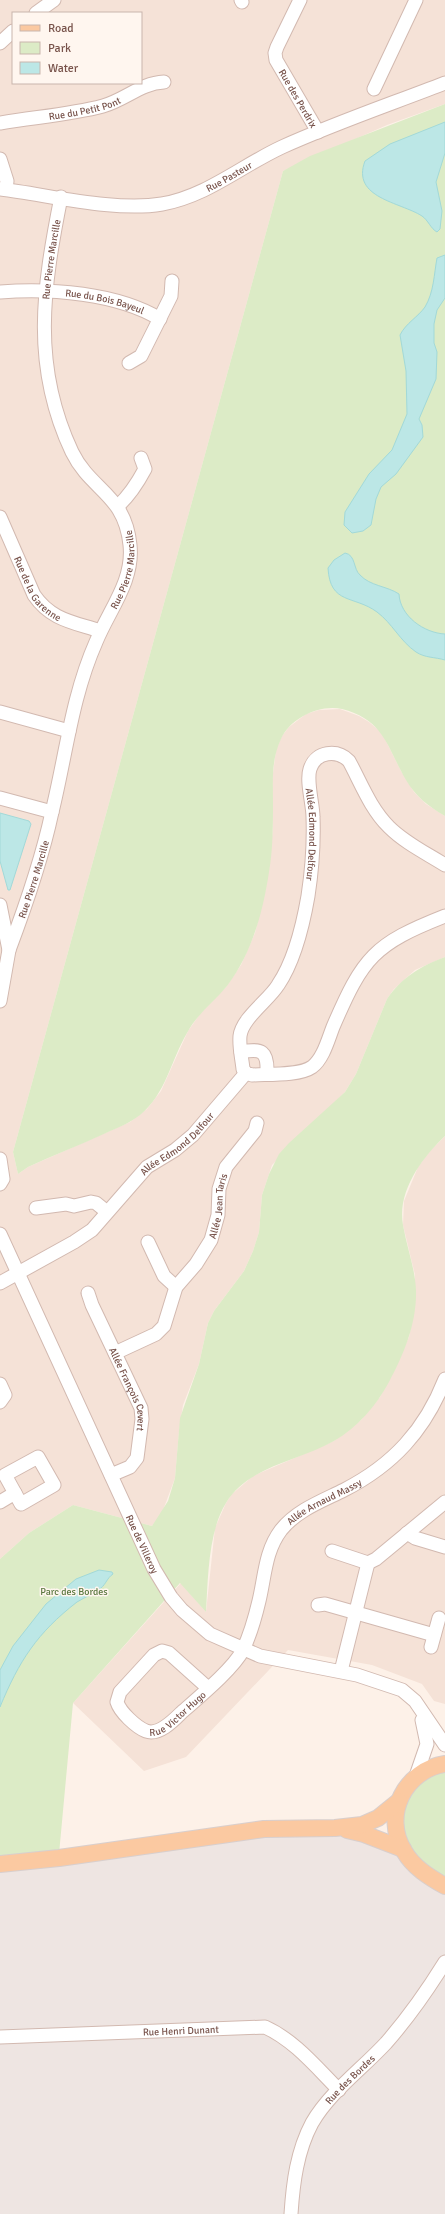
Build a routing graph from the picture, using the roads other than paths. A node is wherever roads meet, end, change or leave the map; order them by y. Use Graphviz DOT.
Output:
graph roads {
  1 [pos="54,0"];
  2 [pos="300,0"];
  3 [pos="416,0"];
  4 [pos="37,12"];
  5 [pos="12,32"];
  6 [pos="0,43"];
  7 [pos="164,82"];
  8 [pos="445,83"];
  9 [pos="374,89"];
  10 [pos="0,123"];
  11 [pos="318,132"];
  12 [pos="0,159"];
  13 [pos="3,189"];
  14 [pos="61,197"];
  15 [pos="172,281"];
  16 [pos="0,292"];
  17 [pos="45,292"];
  18 [pos="160,319"];
  19 [pos="129,363"];
  20 [pos="141,458"];
  21 [pos="118,506"];
  22 [pos="0,517"];
  23 [pos="100,631"];
  24 [pos="0,712"];
  25 [pos="69,731"];
  26 [pos="0,798"];
  27 [pos="52,812"];
  28 [pos="445,865"];
  29 [pos="0,905"];
  30 [pos="445,916"];
  31 [pos="9,950"];
  32 [pos="0,1001"];
  33 [pos="241,1052"];
  34 [pos="246,1073"];
  35 [pos="267,1074"];
  36 [pos="256,1123"];
  37 [pos="0,1160"];
  38 [pos="0,1184"];
  39 [pos="36,1208"];
  40 [pos="107,1212"];
  41 [pos="0,1234"];
  42 [pos="148,1242"];
  43 [pos="18,1274"];
  44 [pos="0,1283"];
  45 [pos="176,1287"];
  46 [pos="88,1293"];
  47 [pos="115,1353"];
  48 [pos="445,1379"];
  49 [pos="0,1384"];
  50 [pos="0,1402"];
  51 [pos="111,1475"];
  52 [pos="15,1494"];
  53 [pos="0,1502"];
  54 [pos="445,1502"];
  55 [pos="407,1533"];
  56 [pos="445,1547"];
  57 [pos="332,1551"];
  58 [pos="368,1563"];
  59 [pos="318,1606"];
  60 [pos="356,1613"];
  61 [pos="439,1618"];
  62 [pos="243,1649"];
  63 [pos="341,1672"];
  64 [pos="208,1688"];
  65 [pos="419,1708"];
  66 [pos="445,1745"];
  67 [pos="445,1764"];
  68 [pos="416,1776"];
  69 [pos="399,1801"];
  70 [pos="335,1828"];
  71 [pos="403,1849"];
  72 [pos="0,1864"];
  73 [pos="444,1888"];
  74 [pos="445,1962"];
  75 [pos="0,2037"];
  76 [pos="339,2090"];
  77 [pos="291,2214"];
  1 -- 4 [label="street"];
  2 -- 11 [label="street, Rue des Perdrix"];
  3 -- 9 [label="street"];
  5 -- 6 [label="street"];
  7 -- 10 [label="street, Rue du Petit Pont"];
  8 -- 11 [label="street, Rue Pasteur"];
  11 -- 14 [label="street, Rue Pasteur"];
  12 -- 13 [label="street"];
  13 -- 14 [label="street, Rue Pasteur"];
  14 -- 17 [label="street, Rue Pierre Marcille"];
  15 -- 18 [label="street"];
  16 -- 17 [label="street, Rue du Bois Bayeul"];
  17 -- 18 [label="street, Rue du Bois Bayeul"];
  17 -- 21 [label="street, Rue Pierre Marcille"];
  18 -- 19 [label="street"];
  20 -- 21 [label="street"];
  21 -- 23 [label="street, Rue Pierre Marcille"];
  22 -- 23 [label="street, Rue de la Garenne"];
  23 -- 25 [label="street, Rue Pierre Marcille"];
  24 -- 25 [label="street"];
  25 -- 27 [label="street, Rue Pierre Marcille"];
  26 -- 27 [label="street"];
  27 -- 31 [label="street, Rue Pierre Marcille"];
  28 -- 33 [label="street, Allée Edmond Delfour"];
  29 -- 31 [label="street"];
  30 -- 35 [label="street"];
  31 -- 32 [label="street"];
  33 -- 34 [label="street, Allée Edmond Delfour"];
  33 -- 35 [label="street"];
  34 -- 35 [label="street"];
  34 -- 40 [label="street, Allée Edmond Delfour"];
  36 -- 45 [label="street, Allée Jean Taris"];
  37 -- 38 [label="street"];
  39 -- 40 [label="street"];
  40 -- 43 [label="street, Allée Edmond Delfour"];
  41 -- 43 [label="street, Rue de Villeroy"];
  42 -- 45 [label="street"];
  43 -- 44 [label="street, Allée Edmond Delfour"];
  43 -- 51 [label="street, Rue de Villeroy"];
  45 -- 47 [label="street, Allée Jean Taris"];
  46 -- 47 [label="street, Allée François Cevert"];
  47 -- 51 [label="street, Allée François Cevert"];
  48 -- 62 [label="street, Allée Arnaud Massy"];
  49 -- 50 [label="street"];
  51 -- 62 [label="street, Rue de Villeroy"];
  52 -- 53 [label="street"];
  54 -- 55 [label="street"];
  55 -- 56 [label="street"];
  55 -- 58 [label="street"];
  57 -- 58 [label="street"];
  58 -- 60 [label="street"];
  59 -- 60 [label="street"];
  60 -- 61 [label="street"];
  60 -- 63 [label="street"];
  62 -- 63 [label="street, Rue de Villeroy"];
  62 -- 64 [label="street, Rue Victor Hugo"];
  63 -- 65 [label="street, Rue de Villeroy"];
  64 -- 64 [label="street, Rue Victor Hugo"];
  65 -- 66 [label="street, Rue de Villeroy"];
  65 -- 68 [label="street, Rue de Villeroy"];
  67 -- 68 [label="main road"];
  68 -- 69 [label="main road"];
  69 -- 70 [label="main road"];
  69 -- 71 [label="main road"];
  70 -- 71 [label="main road"];
  70 -- 72 [label="main road"];
  71 -- 73 [label="main road"];
  74 -- 76 [label="street, Rue des Bordes"];
  75 -- 76 [label="street, Rue Henri Dunant"];
  76 -- 77 [label="street, Rue des Bordes"];
}
